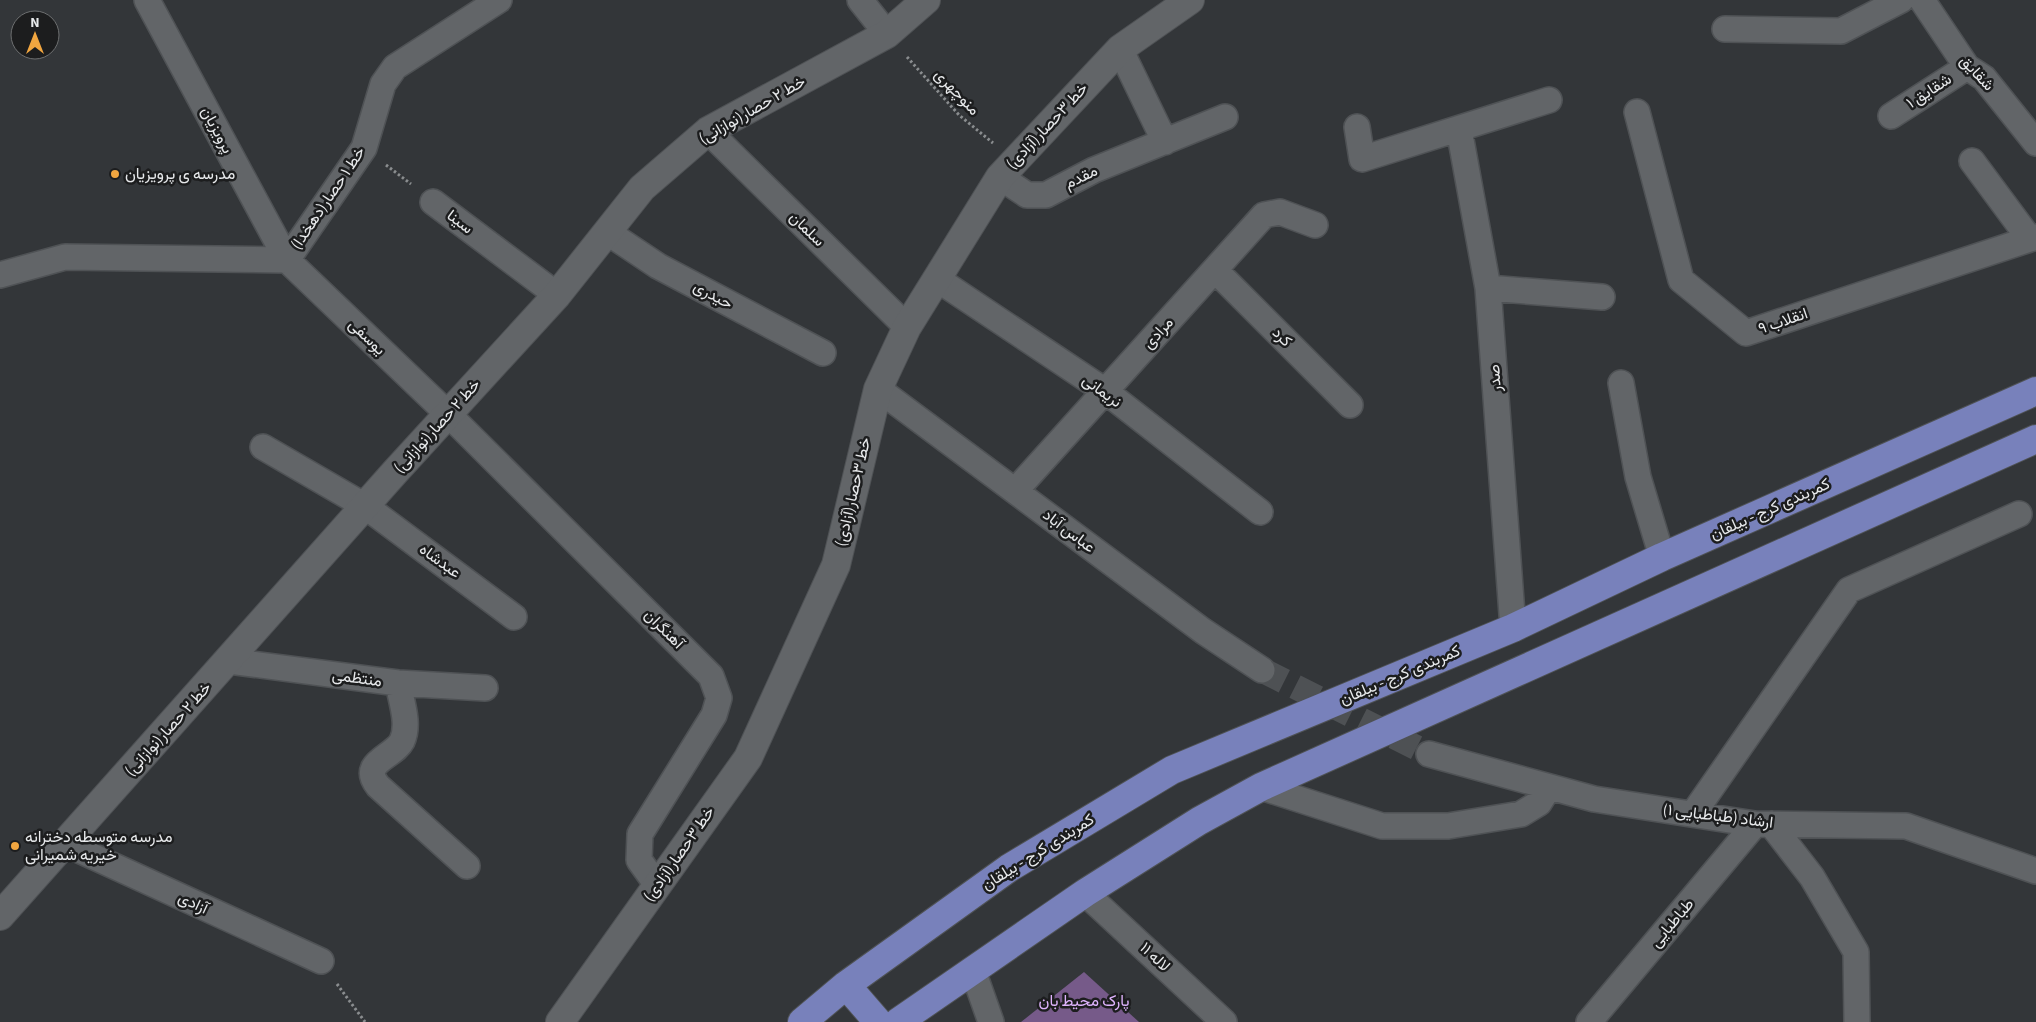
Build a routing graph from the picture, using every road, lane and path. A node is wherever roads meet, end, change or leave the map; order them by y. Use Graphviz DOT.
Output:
graph roads {
  1 [pos="147,0"];
  2 [pos="499,0"];
  3 [pos="860,0"];
  4 [pos="926,0"];
  5 [pos="1190,0"];
  6 [pos="1902,0"];
  7 [pos="1922,0"];
  8 [pos="1725,29"];
  9 [pos="887,34"];
  10 [pos="1120,49"];
  11 [pos="1967,67"];
  12 [pos="1549,100"];
  13 [pos="1637,112"];
  14 [pos="1892,116"];
  15 [pos="1225,118"];
  16 [pos="1357,127"];
  17 [pos="1458,129"];
  18 [pos="708,131"];
  19 [pos="1165,142"];
  20 [pos="2036,143"];
  21 [pos="364,148"];
  22 [pos="1972,161"];
  23 [pos="1007,169"];
  24 [pos="433,202"];
  25 [pos="1315,225"];
  26 [pos="607,232"];
  27 [pos="2032,238"];
  28 [pos="287,260"];
  29 [pos="1215,270"];
  30 [pos="0,275"];
  31 [pos="937,279"];
  32 [pos="1488,288"];
  33 [pos="557,295"];
  34 [pos="1602,297"];
  35 [pos="907,326"];
  36 [pos="823,353"];
  37 [pos="1621,384"];
  38 [pos="878,389"];
  39 [pos="2036,391"];
  40 [pos="1105,392"];
  41 [pos="1350,405"];
  42 [pos="448,414"];
  43 [pos="2036,438"];
  44 [pos="263,447"];
  45 [pos="1015,492"];
  46 [pos="365,506"];
  47 [pos="1260,512"];
  48 [pos="2019,514"];
  49 [pos="1662,558"];
  50 [pos="514,616"];
  51 [pos="1513,628"];
  52 [pos="229,661"];
  53 [pos="1262,670"];
  54 [pos="398,683"];
  55 [pos="485,688"];
  56 [pos="1429,754"];
  57 [pos="1261,787"];
  58 [pos="1549,787"];
  59 [pos="1694,814"];
  60 [pos="1763,824"];
  61 [pos="66,844"];
  62 [pos="468,866"];
  63 [pos="2036,871"];
  64 [pos="657,885"];
  65 [pos="1085,893"];
  66 [pos="0,916"];
  67 [pos="320,961"];
  68 [pos="973,971"];
  69 [pos="846,985"];
  70 [pos="365,1022"];
  71 [pos="560,1022"];
  72 [pos="802,1022"];
  73 [pos="878,1022"];
  74 [pos="898,1022"];
  75 [pos="991,1022"];
  76 [pos="1224,1022"];
  77 [pos="1589,1022"];
  78 [pos="1857,1022"];
  1 -- 28 [label="street, پرویزیان"];
  2 -- 21 [label="street, خط ۱ حصار(دهخدا)"];
  3 -- 9 [label="street"];
  4 -- 9 [label="street, خط ۲ حصار(نوازانی)"];
  5 -- 10 [label="street, خط ۳حصار(آزادی)"];
  6 -- 8 [label="street"];
  7 -- 11 [label="street, شقایق"];
  9 -- 18 [label="street, خط ۲ حصار(نوازانی)"];
  9 -- 23 [label="path, منوچهری"];
  10 -- 19 [label="street"];
  10 -- 23 [label="street, خط ۳حصار(آزادی)"];
  11 -- 14 [label="street, شقایق ۱"];
  11 -- 20 [label="street, شقایق"];
  12 -- 17 [label="street"];
  13 -- 27 [label="street, انقلاب ۹"];
  15 -- 19 [label="street, مقدم"];
  16 -- 17 [label="street"];
  17 -- 32 [label="street, صدر"];
  18 -- 26 [label="street, خط ۲ حصار(نوازانی)"];
  18 -- 35 [label="street, سلمان"];
  19 -- 23 [label="street, مقدم"];
  21 -- 24 [label="path, سینا"];
  21 -- 28 [label="street, خط ۱ حصار(دهخدا)"];
  22 -- 27 [label="street"];
  23 -- 31 [label="street, خط ۳حصار(آزادی)"];
  24 -- 33 [label="street, سینا"];
  25 -- 29 [label="street, مرادی"];
  26 -- 33 [label="street, خط ۲ حصار(نوازانی)"];
  26 -- 36 [label="street, حیدری"];
  28 -- 30 [label="street, خط ۱ حصار(دهخدا)"];
  28 -- 42 [label="street, یوسفی"];
  29 -- 40 [label="street, مرادی"];
  29 -- 41 [label="street, کرد"];
  31 -- 35 [label="street, خط ۳حصار(آزادی)"];
  31 -- 40 [label="street, نریمانی"];
  32 -- 34 [label="street"];
  32 -- 51 [label="street, صدر"];
  33 -- 42 [label="street, خط ۲ حصار(نوازانی)"];
  35 -- 38 [label="street, خط ۳حصار(آزادی)"];
  37 -- 49 [label="street"];
  38 -- 45 [label="street, عباس آباد"];
  38 -- 64 [label="street, خط ۳حصار(آزادی)"];
  39 -- 49 [label="highway, کمربندی کرج - بیلقان"];
  40 -- 45 [label="street, مرادی"];
  40 -- 47 [label="street, نریمانی"];
  42 -- 46 [label="street, خط ۲ حصار(نوازانی)"];
  42 -- 64 [label="street, آهنگران"];
  43 -- 57 [label="highway"];
  44 -- 46 [label="street, عبدشاه"];
  45 -- 53 [label="street, عباس آباد"];
  46 -- 50 [label="street, عبدشاه"];
  46 -- 52 [label="street, خط ۲ حصار(نوازانی)"];
  48 -- 59 [label="street"];
  49 -- 51 [label="highway, کمربندی کرج - بیلقان"];
  51 -- 69 [label="highway, کمربندی کرج - بیلقان"];
  52 -- 54 [label="street, منتظمی"];
  52 -- 61 [label="street, خط ۲ حصار(نوازانی)"];
  54 -- 55 [label="street, منتظمی"];
  54 -- 62 [label="street"];
  56 -- 58 [label="street, ارشاد (طباطبایی ۱)"];
  57 -- 58 [label="street"];
  57 -- 65 [label="highway"];
  58 -- 59 [label="street, ارشاد (طباطبایی ۱)"];
  59 -- 60 [label="street, ارشاد (طباطبایی ۱)"];
  60 -- 63 [label="street, ارشاد (طباطبایی ۱)"];
  60 -- 77 [label="street, طباطبایی"];
  60 -- 78 [label="street"];
  61 -- 66 [label="street, خط ۲ حصار(نوازانی)"];
  61 -- 67 [label="street, آزادی"];
  64 -- 71 [label="street, خط ۳حصار(آزادی)"];
  65 -- 68 [label="highway"];
  65 -- 76 [label="street, لاله ۱۱"];
  67 -- 70 [label="path"];
  68 -- 74 [label="highway"];
  68 -- 75 [label="street"];
  69 -- 72 [label="highway, کمربندی کرج - بیلقان"];
  69 -- 73 [label="highway"];
}
